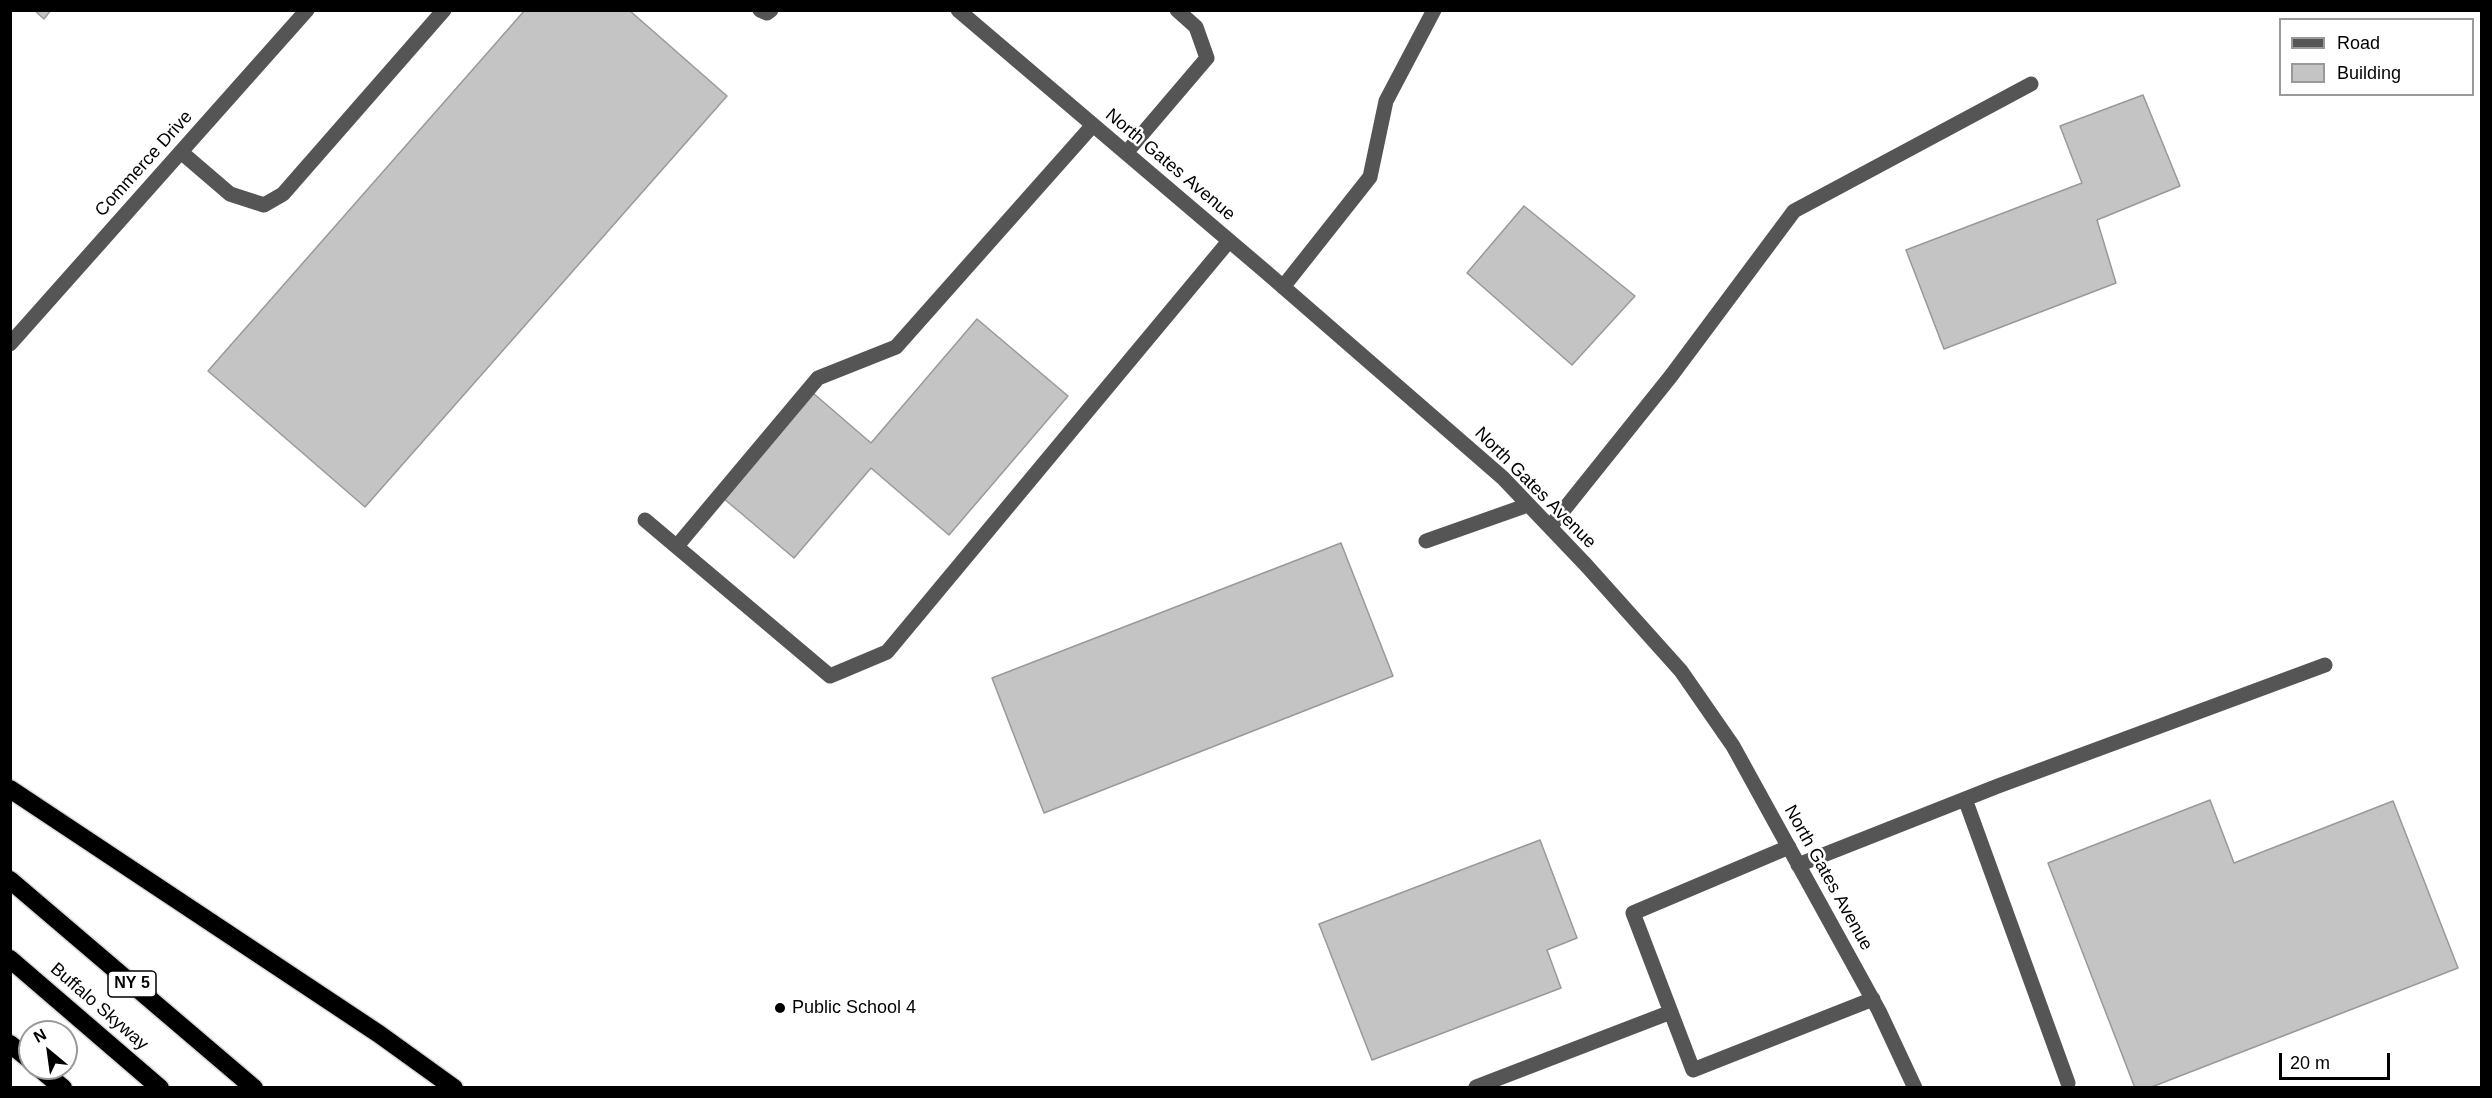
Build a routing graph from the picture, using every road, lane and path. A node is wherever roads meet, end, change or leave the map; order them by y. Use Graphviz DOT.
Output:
graph roads {
  1 [pos="307,10"];
  2 [pos="444,10"];
  3 [pos="760,10"];
  4 [pos="771,10"];
  5 [pos="958,10"];
  6 [pos="1177,10"];
  7 [pos="1434,10"];
  8 [pos="2031,84"];
  9 [pos="1093,125"];
  10 [pos="181,152"];
  11 [pos="1126,153"];
  12 [pos="1229,241"];
  13 [pos="1283,287"];
  14 [pos="10,344"];
  15 [pos="1528,505"];
  16 [pos="645,520"];
  17 [pos="1550,527"];
  18 [pos="1426,541"];
  19 [pos="677,546"];
  20 [pos="2325,665"];
  21 [pos="10,789"];
  22 [pos="1965,799"];
  23 [pos="1789,847"];
  24 [pos="1798,865"];
  25 [pos="10,880"];
  26 [pos="10,959"];
  27 [pos="1873,999"];
  28 [pos="1671,1012"];
  29 [pos="2068,1083"];
  30 [pos="1476,1087"];
  31 [pos="160,1088"];
  32 [pos="254,1088"];
  33 [pos="454,1088"];
  34 [pos="1915,1088"];
  1 -- 10 [label="street, Commerce Drive"];
  2 -- 10 [label="street"];
  3 -- 4 [label="street"];
  5 -- 9 [label="street, North Gates Avenue"];
  6 -- 11 [label="street"];
  7 -- 13 [label="street"];
  8 -- 17 [label="street"];
  9 -- 11 [label="street, North Gates Avenue"];
  9 -- 19 [label="street"];
  10 -- 14 [label="street, Commerce Drive"];
  11 -- 12 [label="street, North Gates Avenue"];
  12 -- 13 [label="street, North Gates Avenue"];
  12 -- 19 [label="street"];
  13 -- 15 [label="street, North Gates Avenue"];
  15 -- 17 [label="street, North Gates Avenue"];
  15 -- 18 [label="street"];
  16 -- 19 [label="street"];
  17 -- 23 [label="street, North Gates Avenue"];
  20 -- 22 [label="street"];
  21 -- 33 [label="highway"];
  22 -- 24 [label="street"];
  22 -- 29 [label="street"];
  23 -- 24 [label="street, North Gates Avenue"];
  23 -- 28 [label="street"];
  24 -- 27 [label="street, North Gates Avenue"];
  25 -- 32 [label="highway, NY 5"];
  26 -- 31 [label="highway, Buffalo Skyway"];
  27 -- 28 [label="street"];
  27 -- 34 [label="street, North Gates Avenue"];
  28 -- 30 [label="street"];
}
